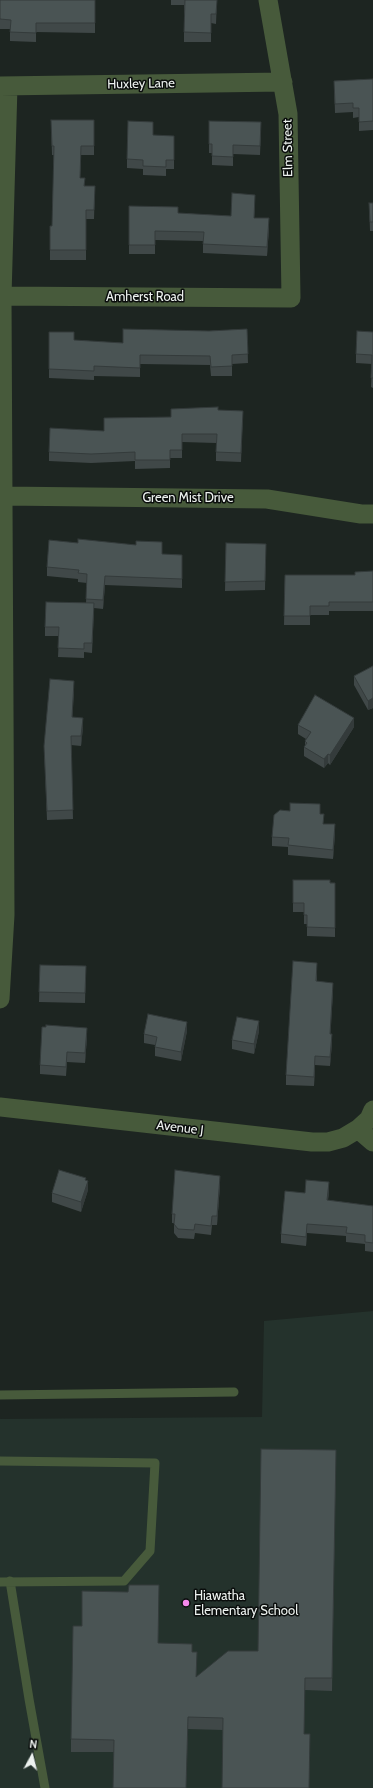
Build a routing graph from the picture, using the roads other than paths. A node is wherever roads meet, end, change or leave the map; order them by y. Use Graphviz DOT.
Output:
graph roads {
  1 [pos="268,0"];
  2 [pos="283,82"];
  3 [pos="4,86"];
  4 [pos="1,296"];
  5 [pos="291,298"];
  6 [pos="3,496"];
  7 [pos="373,514"];
  8 [pos="0,999"];
  9 [pos="0,1107"];
  10 [pos="373,1110"];
  11 [pos="358,1129"];
  12 [pos="373,1142"];
  13 [pos="234,1392"];
  14 [pos="0,1395"];
  15 [pos="0,1461"];
  16 [pos="10,1581"];
  17 [pos="0,1582"];
  18 [pos="45,1788"];
  1 -- 2 [label="street, Elm Street"];
  2 -- 3 [label="street, Huxley Lane"];
  2 -- 5 [label="street, Elm Street"];
  3 -- 4 [label="street"];
  4 -- 5 [label="street, Amherst Road"];
  4 -- 6 [label="street"];
  6 -- 7 [label="street, Green Mist Drive"];
  6 -- 8 [label="street"];
  9 -- 11 [label="street, Avenue J"];
  10 -- 11 [label="street"];
  11 -- 12 [label="street"];
  13 -- 14 [label="lane"];
  15 -- 16 [label="lane"];
  16 -- 17 [label="lane"];
  16 -- 18 [label="lane"];
}
